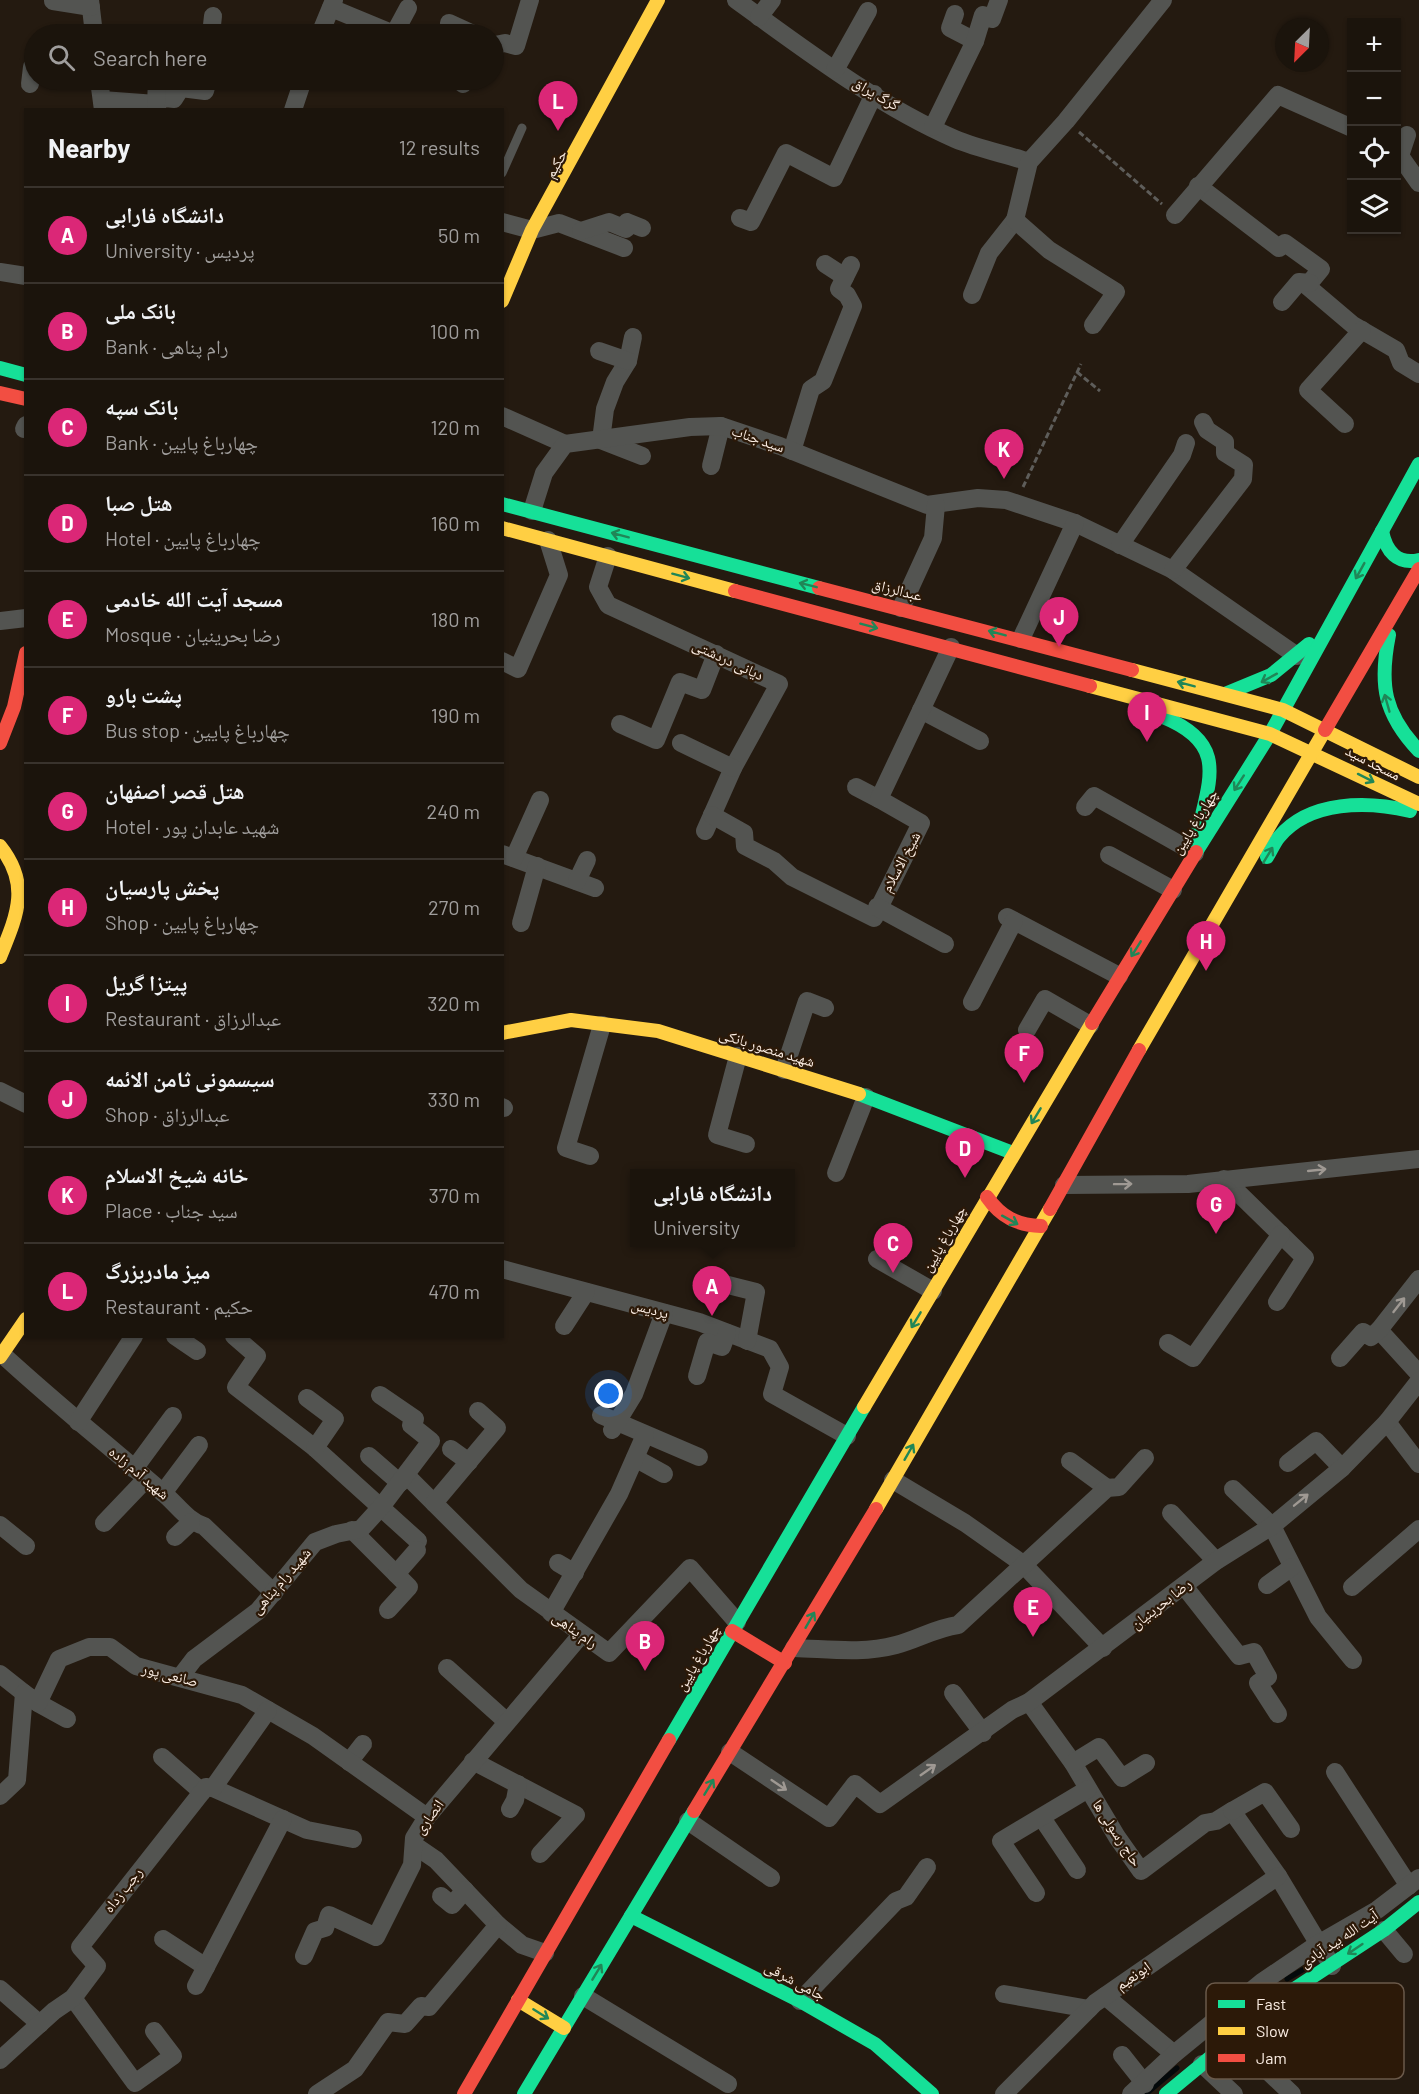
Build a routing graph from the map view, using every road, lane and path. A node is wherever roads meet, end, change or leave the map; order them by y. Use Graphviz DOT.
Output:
graph roads {
  1 [pos="530,0"];
  2 [pos="658,0"];
  3 [pos="665,0"];
  4 [pos="736,0"];
  5 [pos="772,0"];
  6 [pos="999,0"];
  7 [pos="53,2"];
  8 [pos="1154,3"];
  9 [pos="90,4"];
  10 [pos="332,4"];
  11 [pos="408,8"];
  12 [pos="868,11"];
  13 [pos="955,14"];
  14 [pos="213,16"];
  15 [pos="759,17"];
  16 [pos="93,24"];
  17 [pos="212,24"];
  18 [pos="324,24"];
  19 [pos="382,24"];
  20 [pos="399,24"];
  21 [pos="975,41"];
  22 [pos="504,43"];
  23 [pos="835,70"];
  24 [pos="100,90"];
  25 [pos="157,90"];
  26 [pos="180,90"];
  27 [pos="300,90"];
  28 [pos="874,94"];
  29 [pos="156,104"];
  30 [pos="102,105"];
  31 [pos="294,108"];
  32 [pos="1066,121"];
  33 [pos="1348,126"];
  34 [pos="933,127"];
  35 [pos="522,128"];
  36 [pos="1407,135"];
  37 [pos="1029,162"];
  38 [pos="504,168"];
  39 [pos="1419,183"];
  40 [pos="1198,186"];
  41 [pos="1175,215"];
  42 [pos="740,218"];
  43 [pos="1015,220"];
  44 [pos="504,223"];
  45 [pos="642,228"];
  46 [pos="531,230"];
  47 [pos="581,231"];
  48 [pos="624,248"];
  49 [pos="825,264"];
  50 [pos="0,272"];
  51 [pos="24,276"];
  52 [pos="1310,283"];
  53 [pos="972,295"];
  54 [pos="1282,302"];
  55 [pos="505,304"];
  56 [pos="1093,325"];
  57 [pos="1362,330"];
  58 [pos="633,337"];
  59 [pos="599,351"];
  60 [pos="628,361"];
  61 [pos="1081,364"];
  62 [pos="0,368"];
  63 [pos="24,372"];
  64 [pos="1077,372"];
  65 [pos="1419,374"];
  66 [pos="1100,391"];
  67 [pos="0,393"];
  68 [pos="24,399"];
  69 [pos="504,417"];
  70 [pos="1203,422"];
  71 [pos="1345,424"];
  72 [pos="721,426"];
  73 [pos="601,440"];
  74 [pos="1186,443"];
  75 [pos="565,444"];
  76 [pos="792,451"];
  77 [pos="642,456"];
  78 [pos="1419,464"];
  79 [pos="711,466"];
  80 [pos="1015,503"];
  81 [pos="504,504"];
  82 [pos="936,505"];
  83 [pos="532,511"];
  84 [pos="1075,523"];
  85 [pos="504,531"];
  86 [pos="1382,531"];
  87 [pos="548,540"];
  88 [pos="1120,545"];
  89 [pos="608,556"];
  90 [pos="1419,560"];
  91 [pos="1419,569"];
  92 [pos="1173,570"];
  93 [pos="901,608"];
  94 [pos="1395,612"];
  95 [pos="24,618"];
  96 [pos="0,621"];
  97 [pos="1328,625"];
  98 [pos="1021,639"];
  99 [pos="951,647"];
  100 [pos="716,654"];
  101 [pos="982,656"];
  102 [pos="1297,656"];
  103 [pos="24,659"];
  104 [pos="504,662"];
  105 [pos="14,690"];
  106 [pos="1225,694"];
  107 [pos="921,710"];
  108 [pos="1282,710"];
  109 [pos="620,724"];
  110 [pos="1325,730"];
  111 [pos="1270,734"];
  112 [pos="980,741"];
  113 [pos="0,743"];
  114 [pos="681,743"];
  115 [pos="1419,751"];
  116 [pos="1313,752"];
  117 [pos="733,768"];
  118 [pos="1419,777"];
  119 [pos="855,787"];
  120 [pos="879,799"];
  121 [pos="540,800"];
  122 [pos="1419,804"];
  123 [pos="1085,807"];
  124 [pos="1419,814"];
  125 [pos="708,823"];
  126 [pos="0,846"];
  127 [pos="1195,853"];
  128 [pos="1109,855"];
  129 [pos="508,856"];
  130 [pos="587,860"];
  131 [pos="537,866"];
  132 [pos="577,881"];
  133 [pos="596,888"];
  134 [pos="1173,890"];
  135 [pos="878,907"];
  136 [pos="521,923"];
  137 [pos="945,945"];
  138 [pos="0,957"];
  139 [pos="1119,976"];
  140 [pos="1174,988"];
  141 [pos="972,1002"];
  142 [pos="825,1008"];
  143 [pos="602,1025"];
  144 [pos="1090,1025"];
  145 [pos="1027,1030"];
  146 [pos="504,1033"];
  147 [pos="738,1056"];
  148 [pos="784,1070"];
  149 [pos="0,1091"];
  150 [pos="866,1097"];
  151 [pos="24,1103"];
  152 [pos="746,1144"];
  153 [pos="1014,1153"];
  154 [pos="590,1156"];
  155 [pos="1419,1159"];
  156 [pos="836,1173"];
  157 [pos="1224,1179"];
  158 [pos="1064,1185"];
  159 [pos="987,1197"];
  160 [pos="1041,1226"];
  161 [pos="1281,1234"];
  162 [pos="877,1259"];
  163 [pos="504,1270"];
  164 [pos="1418,1282"];
  165 [pos="724,1284"];
  166 [pos="933,1291"];
  167 [pos="586,1292"];
  168 [pos="1277,1302"];
  169 [pos="664,1313"];
  170 [pos="24,1322"];
  171 [pos="564,1326"];
  172 [pos="1379,1330"];
  173 [pos="727,1333"];
  174 [pos="133,1338"];
  175 [pos="178,1338"];
  176 [pos="236,1338"];
  177 [pos="747,1341"];
  178 [pos="1168,1342"];
  179 [pos="197,1351"];
  180 [pos="1,1356"];
  181 [pos="1340,1358"];
  182 [pos="1419,1374"];
  183 [pos="697,1376"];
  184 [pos="1419,1381"];
  185 [pos="380,1395"];
  186 [pos="307,1398"];
  187 [pos="478,1411"];
  188 [pos="173,1416"];
  189 [pos="78,1422"];
  190 [pos="1387,1422"];
  191 [pos="645,1435"];
  192 [pos="847,1436"];
  193 [pos="199,1445"];
  194 [pos="315,1448"];
  195 [pos="451,1449"];
  196 [pos="369,1456"];
  197 [pos="699,1457"];
  198 [pos="635,1458"];
  199 [pos="1145,1458"];
  200 [pos="1070,1461"];
  201 [pos="469,1462"];
  202 [pos="1288,1463"];
  203 [pos="1419,1464"];
  204 [pos="1342,1468"];
  205 [pos="140,1474"];
  206 [pos="664,1474"];
  207 [pos="403,1479"];
  208 [pos="893,1480"];
  209 [pos="1107,1488"];
  210 [pos="1233,1489"];
  211 [pos="164,1493"];
  212 [pos="434,1503"];
  213 [pos="381,1507"];
  214 [pos="1171,1513"];
  215 [pos="104,1522"];
  216 [pos="191,1522"];
  217 [pos="0,1525"];
  218 [pos="1272,1526"];
  219 [pos="1419,1529"];
  220 [pos="352,1530"];
  221 [pos="175,1537"];
  222 [pos="26,1546"];
  223 [pos="1216,1561"];
  224 [pos="558,1563"];
  225 [pos="1023,1564"];
  226 [pos="1292,1567"];
  227 [pos="574,1573"];
  228 [pos="396,1574"];
  229 [pos="1267,1585"];
  230 [pos="1184,1586"];
  231 [pos="1352,1587"];
  232 [pos="274,1593"];
  233 [pos="388,1610"];
  234 [pos="551,1613"];
  235 [pos="735,1627"];
  236 [pos="581,1635"];
  237 [pos="1103,1648"];
  238 [pos="790,1655"];
  239 [pos="1353,1660"];
  240 [pos="447,1668"];
  241 [pos="0,1674"];
  242 [pos="181,1676"];
  243 [pos="953,1693"];
  244 [pos="31,1698"];
  245 [pos="1029,1702"];
  246 [pos="268,1710"];
  247 [pos="1278,1714"];
  248 [pos="67,1719"];
  249 [pos="506,1720"];
  250 [pos="983,1732"];
  251 [pos="363,1744"];
  252 [pos="730,1752"];
  253 [pos="162,1757"];
  254 [pos="473,1761"];
  255 [pos="349,1762"];
  256 [pos="1073,1763"];
  257 [pos="1146,1763"];
  258 [pos="1335,1772"];
  259 [pos="518,1784"];
  260 [pos="1088,1789"];
  261 [pos="207,1790"];
  262 [pos="0,1796"];
  263 [pos="510,1809"];
  264 [pos="1232,1811"];
  265 [pos="427,1817"];
  266 [pos="1042,1818"];
  267 [pos="283,1819"];
  268 [pos="688,1821"];
  269 [pos="1291,1829"];
  270 [pos="353,1839"];
  271 [pos="414,1845"];
  272 [pos="540,1854"];
  273 [pos="927,1866"];
  274 [pos="1077,1870"];
  275 [pos="1278,1876"];
  276 [pos="771,1878"];
  277 [pos="1416,1889"];
  278 [pos="465,1890"];
  279 [pos="1036,1893"];
  280 [pos="441,1896"];
  281 [pos="631,1916"];
  282 [pos="498,1925"];
  283 [pos="1384,1930"];
  284 [pos="163,1939"];
  285 [pos="1318,1944"];
  286 [pos="546,1953"];
  287 [pos="1404,1954"];
  288 [pos="304,1956"];
  289 [pos="1332,1965"];
  290 [pos="206,1967"];
  291 [pos="1261,1983"];
  292 [pos="1304,1983"];
  293 [pos="196,1986"];
  294 [pos="0,1989"];
  295 [pos="1004,1994"];
  296 [pos="583,1996"];
  297 [pos="1105,1996"];
  298 [pos="73,1998"];
  299 [pos="518,2000"];
  300 [pos="800,2001"];
  301 [pos="1089,2009"];
  302 [pos="40,2024"];
  303 [pos="564,2028"];
  304 [pos="1206,2028"];
  305 [pos="154,2031"];
  306 [pos="4,2050"];
  307 [pos="1174,2054"];
  308 [pos="1122,2055"];
  309 [pos="1206,2061"];
  310 [pos="1202,2064"];
  311 [pos="1206,2068"];
  312 [pos="1218,2079"];
  313 [pos="1276,2079"];
  314 [pos="728,2084"];
  315 [pos="1138,2089"];
  316 [pos="317,2094"];
  317 [pos="464,2094"];
  318 [pos="524,2094"];
  319 [pos="932,2094"];
  320 [pos="1004,2094"];
  321 [pos="1166,2094"];
  322 [pos="1234,2094"];
  323 [pos="1292,2094"];
  1 -- 22 [label="street"];
  2 -- 46 [label="main road, حکیم"];
  3 -- 55 [label="lane, حکیم"];
  4 -- 15 [label="street, گرگ یراق"];
  5 -- 15 [label="street"];
  6 -- 21 [label="street"];
  7 -- 9 [label="street"];
  8 -- 32 [label="street"];
  9 -- 16 [label="street"];
  10 -- 18 [label="street"];
  10 -- 19 [label="street"];
  11 -- 20 [label="street"];
  12 -- 23 [label="street"];
  13 -- 21 [label="street"];
  14 -- 17 [label="street"];
  15 -- 23 [label="street, گرگ یراق"];
  21 -- 34 [label="street"];
  23 -- 28 [label="street, گرگ یراق"];
  24 -- 30 [label="street"];
  25 -- 29 [label="street"];
  26 -- 29 [label="street"];
  27 -- 31 [label="street"];
  28 -- 34 [label="street, گرگ یراق"];
  28 -- 42 [label="street"];
  29 -- 30 [label="street"];
  32 -- 37 [label="street"];
  32 -- 41 [label="path"];
  33 -- 40 [label="street"];
  34 -- 37 [label="street, گرگ یراق"];
  35 -- 38 [label="lane"];
  36 -- 39 [label="street"];
  37 -- 43 [label="street"];
  40 -- 41 [label="street"];
  40 -- 52 [label="street"];
  43 -- 53 [label="street"];
  43 -- 56 [label="street"];
  44 -- 46 [label="street"];
  45 -- 47 [label="street"];
  46 -- 47 [label="street"];
  46 -- 55 [label="main road, حکیم"];
  47 -- 48 [label="street"];
  49 -- 76 [label="street"];
  50 -- 51 [label="street"];
  52 -- 54 [label="street"];
  52 -- 57 [label="street"];
  57 -- 65 [label="street"];
  57 -- 71 [label="street"];
  58 -- 60 [label="street"];
  59 -- 60 [label="street"];
  60 -- 73 [label="street"];
  61 -- 64 [label="path"];
  62 -- 63 [label="main road"];
  64 -- 66 [label="path"];
  64 -- 80 [label="path"];
  67 -- 68 [label="main road"];
  69 -- 75 [label="street"];
  70 -- 92 [label="street"];
  72 -- 73 [label="street, سید جناب"];
  72 -- 76 [label="street, سید جناب"];
  72 -- 79 [label="street"];
  73 -- 75 [label="street, سید جناب"];
  73 -- 77 [label="street"];
  74 -- 88 [label="street"];
  75 -- 83 [label="street"];
  76 -- 82 [label="street, سید جناب"];
  78 -- 86 [label="main road, چهارباغ پایین"];
  80 -- 82 [label="street, سید جناب"];
  80 -- 84 [label="street"];
  81 -- 83 [label="main road, عبدالرزاق"];
  82 -- 93 [label="street"];
  93 -- 83 [label="main road, عبدالرزاق, one-way"];
  84 -- 88 [label="street"];
  84 -- 98 [label="street"];
  85 -- 87 [label="main road"];
  86 -- 90 [label="main road"];
  86 -- 97 [label="main road, چهارباغ پایین, one-way"];
  87 -- 89 [label="main road"];
  87 -- 104 [label="street"];
  88 -- 92 [label="street"];
  89 -- 99 [label="main road, one-way"];
  89 -- 100 [label="street, دیانی دردشتی"];
  91 -- 94 [label="main road"];
  92 -- 102 [label="street"];
  98 -- 93 [label="main road, عبدالرزاق, one-way"];
  94 -- 110 [label="main road"];
  115 -- 94 [label="main road, one-way"];
  95 -- 96 [label="street"];
  97 -- 102 [label="main road"];
  97 -- 108 [label="main road, چهارباغ پایین"];
  106 -- 98 [label="main road, عبدالرزاق, one-way"];
  99 -- 101 [label="main road"];
  99 -- 107 [label="street"];
  100 -- 109 [label="street"];
  100 -- 117 [label="street, دیانی دردشتی"];
  101 -- 111 [label="main road"];
  101 -- 127 [label="main road"];
  102 -- 106 [label="main road, one-way"];
  103 -- 105 [label="main road"];
  105 -- 113 [label="main road"];
  106 -- 108 [label="main road, عبدالرزاق"];
  107 -- 112 [label="street"];
  107 -- 120 [label="street"];
  108 -- 110 [label="main road, مسجد سید"];
  108 -- 111 [label="main road, چهارباغ پایین"];
  110 -- 116 [label="main road"];
  110 -- 118 [label="main road, مسجد سید"];
  111 -- 116 [label="main road, مسجد سید"];
  111 -- 127 [label="main road, چهارباغ پایین, one-way"];
  114 -- 117 [label="street"];
  116 -- 122 [label="main road, مسجد سید, one-way"];
  116 -- 140 [label="main road"];
  117 -- 125 [label="street, دیانی دردشتی"];
  119 -- 120 [label="street"];
  120 -- 135 [label="street, شیخ الاسلام"];
  121 -- 129 [label="street"];
  123 -- 127 [label="street"];
  140 -- 124 [label="main road, one-way"];
  125 -- 135 [label="street, شیخ الاسلام"];
  126 -- 138 [label="main road"];
  127 -- 134 [label="main road, چهارباغ پایین"];
  128 -- 134 [label="street"];
  129 -- 131 [label="street"];
  130 -- 132 [label="street"];
  131 -- 132 [label="street"];
  131 -- 136 [label="street"];
  132 -- 133 [label="street"];
  134 -- 139 [label="main road, چهارباغ پایین, one-way"];
  135 -- 137 [label="street"];
  139 -- 141 [label="street"];
  139 -- 144 [label="main road, چهارباغ پایین"];
  140 -- 158 [label="main road"];
  142 -- 148 [label="street"];
  143 -- 146 [label="main road, شهید منصور بانکی"];
  143 -- 147 [label="main road, شهید منصور بانکی"];
  143 -- 154 [label="street"];
  144 -- 145 [label="street"];
  144 -- 153 [label="main road, چهارباغ پایین, one-way"];
  147 -- 148 [label="main road, شهید منصور بانکی"];
  147 -- 152 [label="street"];
  148 -- 150 [label="main road, شهید منصور بانکی"];
  149 -- 151 [label="street"];
  150 -- 153 [label="main road, شهید منصور بانکی"];
  150 -- 156 [label="street"];
  153 -- 159 [label="main road, چهارباغ پایین"];
  157 -- 155 [label="street, one-way"];
  158 -- 157 [label="street, one-way"];
  157 -- 161 [label="street"];
  158 -- 160 [label="main road"];
  159 -- 160 [label="main road, one-way"];
  159 -- 166 [label="main road, چهارباغ پایین"];
  208 -- 160 [label="main road, one-way"];
  161 -- 168 [label="street"];
  161 -- 178 [label="street"];
  162 -- 166 [label="street"];
  163 -- 167 [label="street, پردیس"];
  172 -- 164 [label="street, one-way"];
  165 -- 177 [label="street"];
  166 -- 192 [label="main road, چهارباغ پایین, one-way"];
  167 -- 169 [label="street, پردیس"];
  167 -- 171 [label="street"];
  169 -- 173 [label="street, پردیس"];
  169 -- 191 [label="street"];
  170 -- 180 [label="main road"];
  172 -- 181 [label="street"];
  172 -- 182 [label="street"];
  173 -- 177 [label="street, پردیس"];
  173 -- 183 [label="street"];
  174 -- 189 [label="street"];
  175 -- 179 [label="street"];
  176 -- 194 [label="street"];
  177 -- 192 [label="street, پردیس"];
  180 -- 189 [label="street, شهید آدم زاده"];
  184 -- 190 [label="street, رضا بحرینیان"];
  185 -- 207 [label="street, شهید رام پناهی"];
  186 -- 194 [label="street"];
  187 -- 201 [label="street"];
  188 -- 205 [label="street"];
  189 -- 205 [label="street, شهید آدم زاده"];
  190 -- 203 [label="street"];
  190 -- 204 [label="street, رضا بحرینیان"];
  191 -- 197 [label="street"];
  191 -- 198 [label="street"];
  192 -- 235 [label="main road, چهارباغ پایین"];
  193 -- 211 [label="street"];
  194 -- 213 [label="street"];
  195 -- 201 [label="street"];
  196 -- 207 [label="street, رام پناهی"];
  198 -- 206 [label="street"];
  198 -- 227 [label="street"];
  199 -- 209 [label="street"];
  200 -- 209 [label="street"];
  201 -- 212 [label="street"];
  202 -- 204 [label="street"];
  218 -- 204 [label="street, رضا بحرینیان, one-way"];
  205 -- 211 [label="street, شهید آدم زاده"];
  205 -- 215 [label="street"];
  207 -- 212 [label="street, رام پناهی"];
  207 -- 213 [label="street, شهید رام پناهی"];
  208 -- 225 [label="street"];
  238 -- 208 [label="main road, one-way"];
  209 -- 225 [label="street"];
  210 -- 218 [label="street"];
  211 -- 216 [label="street, شهید آدم زاده"];
  212 -- 234 [label="street, رام پناهی"];
  213 -- 220 [label="street, شهید رام پناهی"];
  213 -- 228 [label="street"];
  214 -- 223 [label="street"];
  216 -- 221 [label="street"];
  216 -- 232 [label="street, شهید آدم زاده"];
  217 -- 222 [label="street"];
  218 -- 223 [label="street, رضا بحرینیان"];
  218 -- 226 [label="street"];
  219 -- 231 [label="street"];
  220 -- 228 [label="street"];
  220 -- 232 [label="street, شهید رام پناهی"];
  223 -- 230 [label="street, رضا بحرینیان"];
  224 -- 227 [label="street"];
  225 -- 237 [label="street"];
  225 -- 238 [label="street"];
  226 -- 229 [label="street"];
  226 -- 239 [label="street"];
  227 -- 234 [label="street"];
  228 -- 233 [label="street"];
  230 -- 237 [label="street, رضا بحرینیان"];
  230 -- 247 [label="street"];
  232 -- 242 [label="street, شهید رام پناهی"];
  234 -- 236 [label="street, رام پناهی"];
  235 -- 236 [label="street, رام پناهی"];
  235 -- 238 [label="main road"];
  235 -- 286 [label="main road, چهارباغ پایین"];
  236 -- 249 [label="street, انصاری"];
  237 -- 245 [label="street"];
  238 -- 252 [label="main road"];
  240 -- 249 [label="street"];
  241 -- 244 [label="street"];
  242 -- 244 [label="street, صانعی پور"];
  242 -- 246 [label="street, صانعی پور"];
  243 -- 250 [label="street"];
  244 -- 248 [label="street"];
  244 -- 262 [label="street, صانعی پور"];
  245 -- 250 [label="street"];
  245 -- 256 [label="street, حاج رسولی ها"];
  246 -- 255 [label="street, صانعی پور"];
  246 -- 261 [label="street, رجب زداه"];
  249 -- 254 [label="street, انصاری"];
  252 -- 250 [label="street, one-way"];
  251 -- 255 [label="street"];
  268 -- 252 [label="main road, one-way"];
  253 -- 261 [label="street"];
  254 -- 259 [label="street"];
  254 -- 265 [label="street, انصاری"];
  255 -- 265 [label="street, صانعی پور"];
  256 -- 257 [label="street"];
  256 -- 260 [label="street, حاج رسولی ها"];
  258 -- 277 [label="street"];
  259 -- 263 [label="street"];
  259 -- 272 [label="street"];
  260 -- 264 [label="street, حاج رسولی ها"];
  260 -- 266 [label="street"];
  261 -- 267 [label="street"];
  261 -- 298 [label="street, رجب زداه"];
  264 -- 269 [label="street"];
  264 -- 275 [label="street"];
  265 -- 271 [label="street, انصاری"];
  266 -- 274 [label="street"];
  266 -- 279 [label="street"];
  267 -- 270 [label="street"];
  267 -- 290 [label="street"];
  268 -- 276 [label="street"];
  268 -- 281 [label="main road"];
  271 -- 278 [label="street"];
  271 -- 288 [label="street, انصاری"];
  273 -- 300 [label="street"];
  275 -- 285 [label="street"];
  275 -- 297 [label="street, ابونعیم"];
  277 -- 283 [label="main road, آیت الله بید آبادی"];
  277 -- 285 [label="street"];
  278 -- 280 [label="street"];
  278 -- 282 [label="street"];
  296 -- 281 [label="main road, one-way"];
  281 -- 300 [label="main road, جامی شرقی"];
  282 -- 286 [label="street"];
  282 -- 316 [label="street"];
  283 -- 287 [label="street"];
  283 -- 289 [label="main road, آیت الله بید آبادی, one-way"];
  284 -- 290 [label="street"];
  285 -- 289 [label="street"];
  285 -- 291 [label="street"];
  286 -- 299 [label="main road, چهارباغ پایین"];
  289 -- 292 [label="main road, آیت الله بید آبادی"];
  290 -- 293 [label="street"];
  294 -- 302 [label="street"];
  295 -- 301 [label="street"];
  296 -- 303 [label="main road"];
  296 -- 314 [label="street"];
  297 -- 301 [label="street, ابونعیم"];
  297 -- 307 [label="street"];
  298 -- 302 [label="street, رجب زداه"];
  298 -- 305 [label="street"];
  299 -- 303 [label="main road, one-way"];
  299 -- 317 [label="main road, چهارباغ پایین"];
  300 -- 319 [label="main road, جامی شرقی"];
  301 -- 320 [label="street, ابونعیم"];
  302 -- 306 [label="street, رجب زداه"];
  303 -- 318 [label="main road"];
  304 -- 307 [label="street"];
  307 -- 315 [label="street"];
  308 -- 315 [label="street"];
  309 -- 310 [label="main road, آیت الله بید آبادی"];
  310 -- 311 [label="street"];
  310 -- 321 [label="main road, آیت الله بید آبادی"];
  312 -- 322 [label="street"];
  313 -- 323 [label="street"];
}
